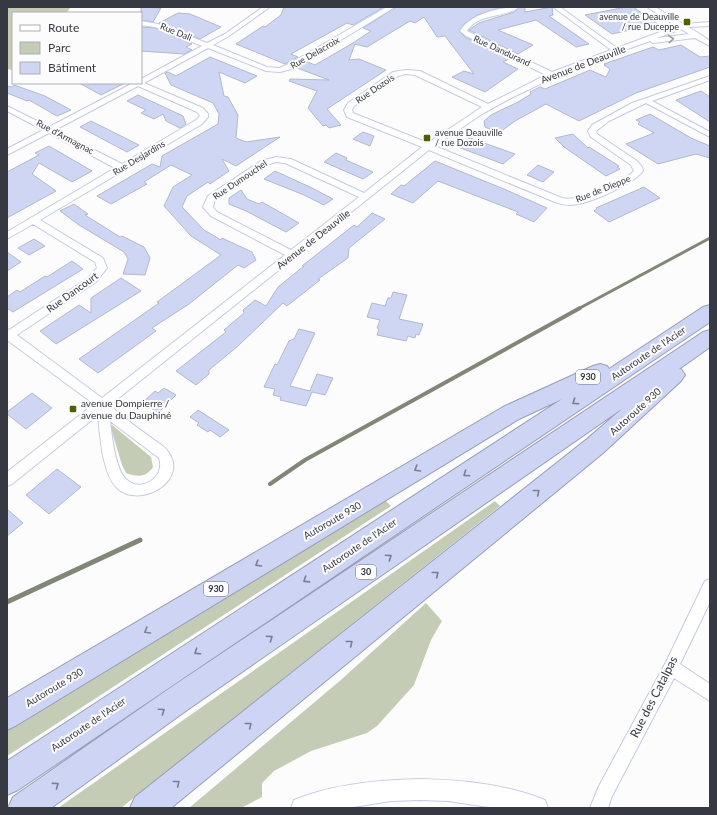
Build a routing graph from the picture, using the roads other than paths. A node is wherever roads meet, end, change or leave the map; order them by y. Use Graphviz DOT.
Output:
graph roads {
  1 [pos="267,7"];
  2 [pos="392,7"];
  3 [pos="516,7"];
  4 [pos="556,7"];
  5 [pos="650,7"];
  6 [pos="142,23"];
  7 [pos="710,24"];
  8 [pos="680,26"];
  9 [pos="710,30"];
  10 [pos="696,36"];
  11 [pos="645,41"];
  12 [pos="710,44"];
  13 [pos="209,46"];
  14 [pos="615,50"];
  15 [pos="552,75"];
  16 [pos="710,78"];
  17 [pos="142,81"];
  18 [pos="137,84"];
  19 [pos="141,84"];
  20 [pos="647,101"];
  21 [pos="488,106"];
  22 [pos="7,108"];
  23 [pos="50,129"];
  24 [pos="710,135"];
  25 [pos="428,147"];
  26 [pos="7,152"];
  27 [pos="122,168"];
  28 [pos="366,196"];
  29 [pos="33,220"];
  30 [pos="7,236"];
  31 [pos="292,255"];
  32 [pos="710,312"];
  33 [pos="8,335"];
  34 [pos="710,337"];
  35 [pos="666,342"];
  36 [pos="710,343"];
  37 [pos="103,404"];
  38 [pos="7,480"];
  39 [pos="710,586"];
  40 [pos="671,667"];
  41 [pos="57,685"];
  42 [pos="710,693"];
  43 [pos="7,706"];
  44 [pos="7,715"];
  45 [pos="7,779"];
  46 [pos="24,808"];
  47 [pos="146,808"];
  48 [pos="302,808"];
  49 [pos="537,808"];
  50 [pos="599,808"];
  1 -- 13 [label="street"];
  2 -- 13 [label="street, Rue Delacroix"];
  3 -- 15 [label="street, Rue Dandurand"];
  4 -- 14 [label="street"];
  5 -- 8 [label="street"];
  6 -- 13 [label="street, Rue Dali"];
  7 -- 8 [label="street, Avenue de Deauville"];
  8 -- 10 [label="street"];
  8 -- 11 [label="street, Avenue de Deauville"];
  9 -- 10 [label="street, Avenue de Deauville"];
  11 -- 10 [label="street, Avenue de Deauville, one-way"];
  10 -- 12 [label="street"];
  11 -- 14 [label="street, Avenue de Deauville"];
  13 -- 17 [label="street"];
  14 -- 15 [label="street, Avenue de Deauville"];
  15 -- 21 [label="street, Avenue de Deauville"];
  16 -- 20 [label="street, Rue de Dieppe"];
  18 -- 23 [label="street"];
  19 -- 27 [label="street, Rue Desjardins"];
  20 -- 24 [label="street"];
  20 -- 25 [label="street, Rue de Dieppe"];
  21 -- 25 [label="street, Avenue de Deauville"];
  21 -- 25 [label="street, Rue Dozois"];
  22 -- 23 [label="street, Rue d'Armagnac"];
  23 -- 26 [label="street"];
  23 -- 27 [label="street, Rue d'Armagnac"];
  25 -- 28 [label="street, Avenue de Deauville"];
  27 -- 29 [label="street, Rue Desjardins"];
  28 -- 31 [label="street, Avenue de Deauville"];
  28 -- 31 [label="street, Rue Dumouchel"];
  29 -- 30 [label="street, Rue Desjardins"];
  29 -- 33 [label="street, Rue Dancourt"];
  31 -- 37 [label="street, Avenue de Deauville"];
  32 -- 35 [label="highway, Autoroute de l'Acier / 30"];
  33 -- 37 [label="street"];
  46 -- 34 [label="highway, 30, one-way"];
  35 -- 41 [label="highway, Autoroute 930 / 930, one-way"];
  35 -- 45 [label="highway, Autoroute de l'Acier / 30, one-way"];
  47 -- 36 [label="highway, Autoroute 930, one-way"];
  37 -- 37 [label="street"];
  37 -- 38 [label="street, Avenue de Deauville"];
  39 -- 40 [label="street, Rue des Catalpas"];
  40 -- 42 [label="street"];
  40 -- 50 [label="street, Rue des Catalpas"];
  41 -- 43 [label="highway"];
  41 -- 44 [label="highway, Autoroute 930 / 930"];
  48 -- 49 [label="street"];
}
